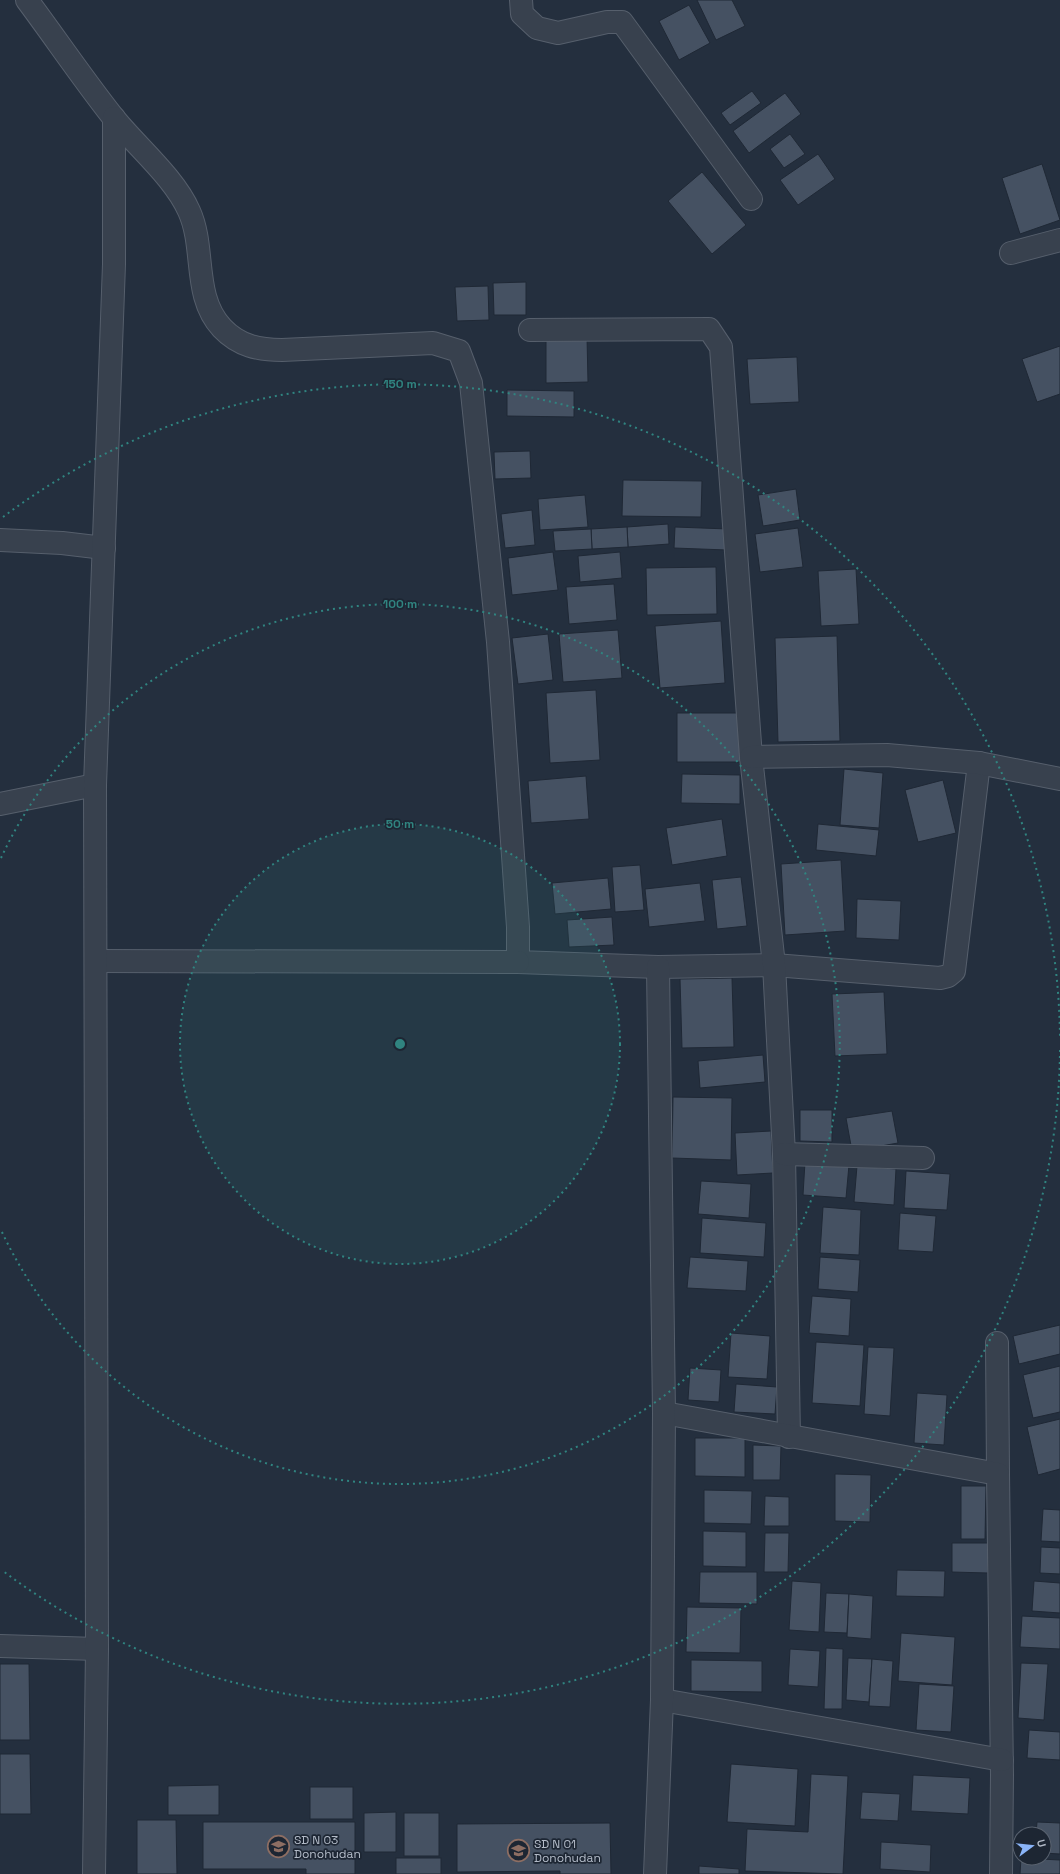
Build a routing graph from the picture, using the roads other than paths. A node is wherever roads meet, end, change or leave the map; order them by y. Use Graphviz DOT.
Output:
graph roads {
  1 [pos="27,0"];
  2 [pos="521,0"];
  3 [pos="114,118"];
  4 [pos="751,198"];
  5 [pos="1059,242"];
  6 [pos="1011,253"];
  7 [pos="530,330"];
  8 [pos="0,540"];
  9 [pos="104,548"];
  10 [pos="751,756"];
  11 [pos="979,763"];
  12 [pos="1060,779"];
  13 [pos="96,785"];
  14 [pos="0,804"];
  15 [pos="97,961"];
  16 [pos="518,962"];
  17 [pos="774,965"];
  18 [pos="658,967"];
  19 [pos="784,1154"];
  20 [pos="923,1158"];
  21 [pos="997,1343"];
  22 [pos="664,1413"];
  23 [pos="789,1437"];
  24 [pos="998,1474"];
  25 [pos="0,1646"];
  26 [pos="96,1649"];
  27 [pos="662,1700"];
  28 [pos="1002,1760"];
  29 [pos="94,1874"];
  30 [pos="655,1874"];
  31 [pos="1001,1874"];
  1 -- 3 [label="street"];
  2 -- 4 [label="street"];
  3 -- 9 [label="street"];
  3 -- 16 [label="street"];
  5 -- 6 [label="street"];
  7 -- 10 [label="street"];
  8 -- 9 [label="street"];
  9 -- 13 [label="street"];
  10 -- 11 [label="street"];
  10 -- 17 [label="street"];
  11 -- 12 [label="street"];
  11 -- 17 [label="street"];
  13 -- 14 [label="street"];
  13 -- 15 [label="street"];
  15 -- 16 [label="street"];
  15 -- 26 [label="street"];
  16 -- 18 [label="street"];
  17 -- 18 [label="street"];
  17 -- 19 [label="street"];
  18 -- 22 [label="street"];
  19 -- 20 [label="street"];
  19 -- 23 [label="street"];
  21 -- 24 [label="street"];
  22 -- 23 [label="street"];
  22 -- 27 [label="street"];
  23 -- 24 [label="street"];
  24 -- 28 [label="street"];
  25 -- 26 [label="street"];
  26 -- 29 [label="street"];
  27 -- 28 [label="street"];
  27 -- 30 [label="street"];
  28 -- 31 [label="street"];
}
